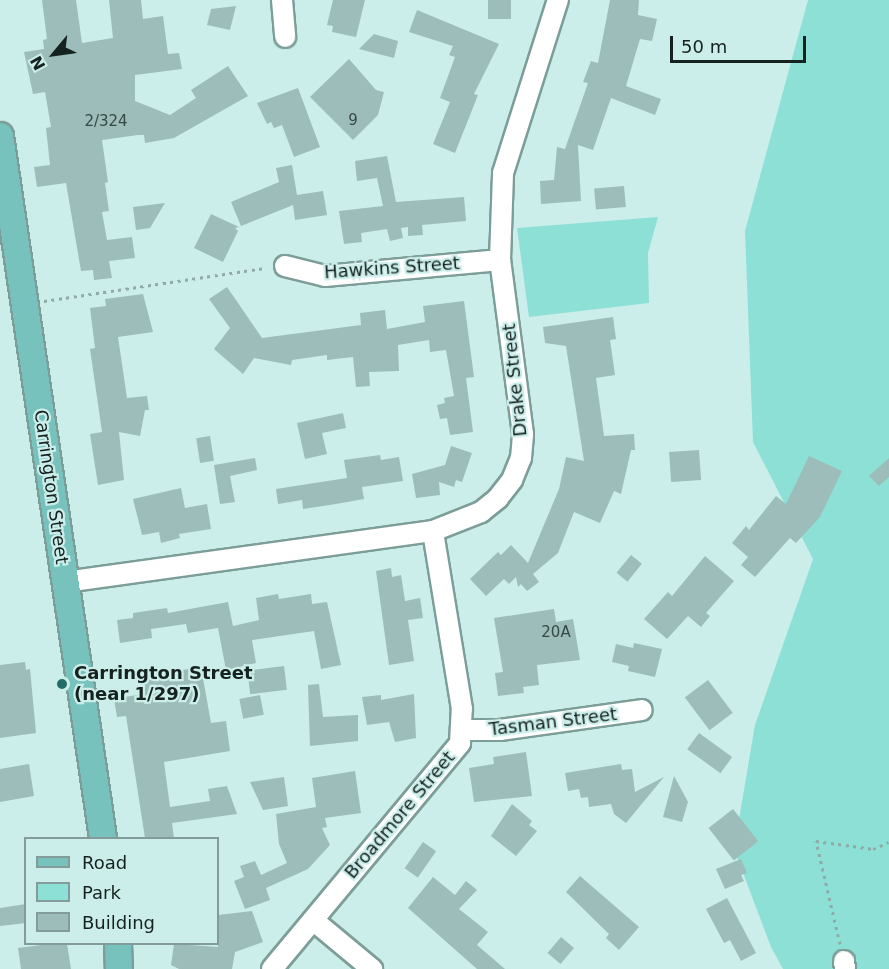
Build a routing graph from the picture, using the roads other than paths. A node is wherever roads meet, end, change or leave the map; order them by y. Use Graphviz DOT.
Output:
graph roads {
  1 [pos="282,0"];
  2 [pos="558,0"];
  3 [pos="285,37"];
  4 [pos="0,136"];
  5 [pos="500,260"];
  6 [pos="285,266"];
  7 [pos="433,531"];
  8 [pos="65,582"];
  9 [pos="642,710"];
  10 [pos="463,730"];
  11 [pos="103,837"];
  12 [pos="313,920"];
  13 [pos="118,945"];
  14 [pos="119,969"];
  15 [pos="272,969"];
  16 [pos="372,969"];
  1 -- 3 [label="street"];
  2 -- 5 [label="street, Drake Street"];
  4 -- 8 [label="main road, Carrington Street"];
  5 -- 6 [label="street, Hawkins Street"];
  5 -- 7 [label="street, Drake Street"];
  7 -- 8 [label="street, Drake Street"];
  7 -- 10 [label="street, Broadmore Street"];
  8 -- 11 [label="main road, Carrington Street"];
  9 -- 10 [label="street, Tasman Street"];
  10 -- 12 [label="street, Broadmore Street"];
  12 -- 15 [label="street, Broadmore Street"];
  12 -- 16 [label="street"];
  13 -- 14 [label="main road"];
}
